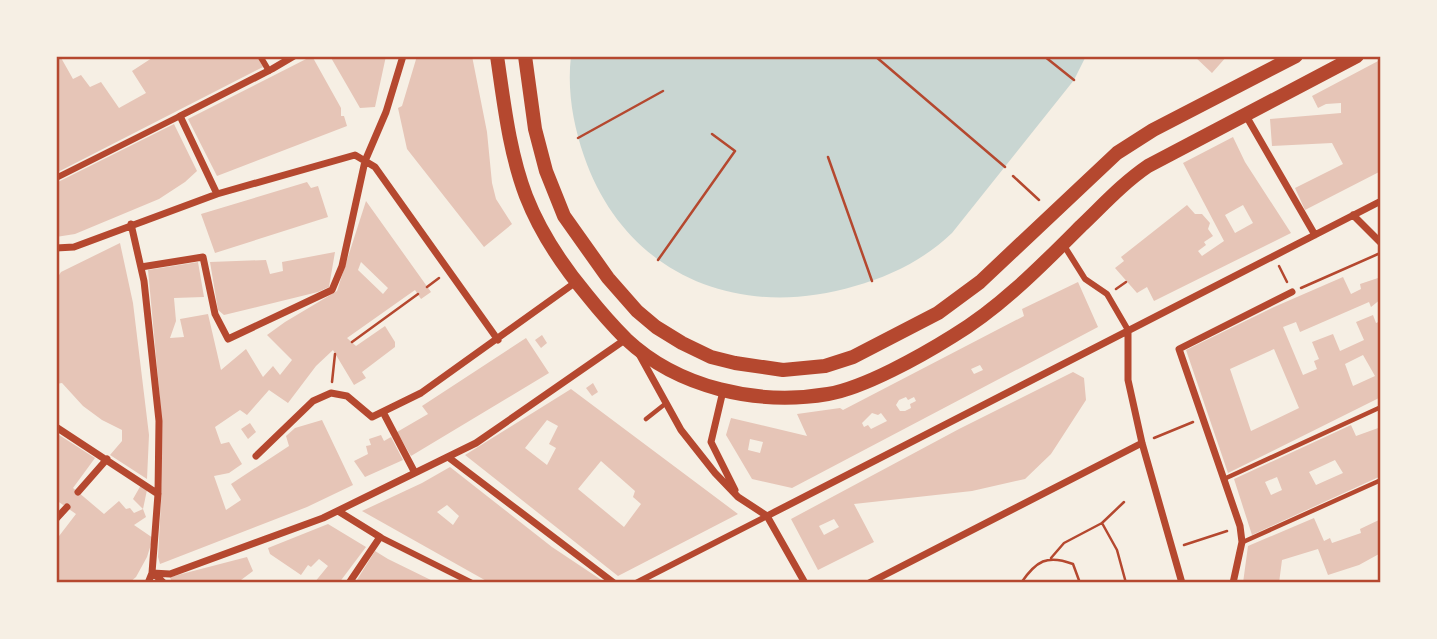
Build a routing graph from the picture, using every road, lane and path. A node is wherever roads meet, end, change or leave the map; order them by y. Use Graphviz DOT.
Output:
graph roads {
  1 [pos="260,56"];
  2 [pos="294,56"];
  3 [pos="402,56"];
  4 [pos="497,56"];
  5 [pos="525,56"];
  6 [pos="875,56"];
  7 [pos="1044,56"];
  8 [pos="1296,56"];
  9 [pos="1357,56"];
  10 [pos="269,71"];
  11 [pos="1074,80"];
  12 [pos="663,91"];
  13 [pos="1244,114"];
  14 [pos="180,116"];
  15 [pos="712,134"];
  16 [pos="578,138"];
  17 [pos="828,157"];
  18 [pos="365,160"];
  19 [pos="1005,167"];
  20 [pos="1013,176"];
  21 [pos="56,178"];
  22 [pos="217,194"];
  23 [pos="1039,200"];
  24 [pos="1381,201"];
  25 [pos="1353,215"];
  26 [pos="131,224"];
  27 [pos="1315,235"];
  28 [pos="1381,243"];
  29 [pos="1063,244"];
  30 [pos="56,248"];
  31 [pos="1381,253"];
  32 [pos="1274,256"];
  33 [pos="658,260"];
  34 [pos="141,267"];
  35 [pos="872,281"];
  36 [pos="576,282"];
  37 [pos="1292,292"];
  38 [pos="418,294"];
  39 [pos="1128,330"];
  40 [pos="498,340"];
  41 [pos="352,342"];
  42 [pos="630,342"];
  43 [pos="335,354"];
  44 [pos="723,391"];
  45 [pos="331,393"];
  46 [pos="665,404"];
  47 [pos="1381,407"];
  48 [pos="383,412"];
  49 [pos="1203,418"];
  50 [pos="646,419"];
  51 [pos="56,427"];
  52 [pos="1142,443"];
  53 [pos="256,456"];
  54 [pos="448,457"];
  55 [pos="107,459"];
  56 [pos="415,473"];
  57 [pos="1224,479"];
  58 [pos="1381,480"];
  59 [pos="78,492"];
  60 [pos="158,494"];
  61 [pos="738,497"];
  62 [pos="1124,502"];
  63 [pos="66,508"];
  64 [pos="338,511"];
  65 [pos="766,516"];
  66 [pos="56,519"];
  67 [pos="1102,523"];
  68 [pos="1240,526"];
  69 [pos="380,537"];
  70 [pos="1242,542"];
  71 [pos="1173,549"];
  72 [pos="1051,559"];
  73 [pos="152,573"];
  74 [pos="148,583"];
  75 [pos="164,583"];
  76 [pos="349,583"];
  77 [pos="472,583"];
  78 [pos="614,583"];
  79 [pos="636,583"];
  80 [pos="805,583"];
  81 [pos="869,583"];
  82 [pos="1021,583"];
  83 [pos="1080,583"];
  84 [pos="1126,583"];
  85 [pos="1182,583"];
  86 [pos="1234,583"];
  1 -- 10 [label="street"];
  2 -- 10 [label="street"];
  3 -- 18 [label="street"];
  4 -- 36 [label="main road"];
  5 -- 8 [label="main road"];
  6 -- 19 [label="path"];
  7 -- 11 [label="path"];
  9 -- 13 [label="main road"];
  10 -- 14 [label="street"];
  12 -- 16 [label="path"];
  13 -- 27 [label="street"];
  13 -- 29 [label="main road"];
  14 -- 21 [label="street"];
  14 -- 22 [label="street"];
  15 -- 33 [label="path"];
  17 -- 35 [label="path"];
  18 -- 22 [label="street"];
  18 -- 34 [label="street"];
  18 -- 40 [label="street"];
  20 -- 23 [label="path"];
  22 -- 26 [label="street"];
  24 -- 25 [label="street"];
  25 -- 27 [label="street"];
  25 -- 28 [label="street"];
  26 -- 30 [label="street"];
  26 -- 34 [label="street"];
  27 -- 32 [label="street"];
  29 -- 39 [label="street"];
  29 -- 44 [label="main road"];
  31 -- 37 [label="path"];
  32 -- 37 [label="path"];
  32 -- 39 [label="street"];
  34 -- 60 [label="street"];
  36 -- 40 [label="street"];
  36 -- 42 [label="main road"];
  37 -- 49 [label="street"];
  38 -- 41 [label="path"];
  39 -- 52 [label="street"];
  39 -- 65 [label="street"];
  40 -- 48 [label="street"];
  42 -- 44 [label="main road"];
  42 -- 46 [label="street"];
  42 -- 54 [label="street"];
  43 -- 45 [label="path"];
  44 -- 61 [label="street"];
  45 -- 48 [label="street"];
  45 -- 53 [label="street"];
  46 -- 50 [label="lane"];
  46 -- 61 [label="street"];
  47 -- 57 [label="lane"];
  48 -- 56 [label="street"];
  49 -- 52 [label="path"];
  49 -- 57 [label="street"];
  51 -- 55 [label="street"];
  52 -- 71 [label="street"];
  52 -- 81 [label="street"];
  54 -- 56 [label="street"];
  54 -- 78 [label="street"];
  55 -- 59 [label="street"];
  55 -- 60 [label="street"];
  56 -- 64 [label="street"];
  57 -- 68 [label="street"];
  58 -- 70 [label="lane"];
  60 -- 73 [label="street"];
  61 -- 65 [label="street"];
  62 -- 67 [label="path"];
  63 -- 66 [label="street"];
  64 -- 69 [label="street"];
  64 -- 73 [label="street"];
  65 -- 79 [label="street"];
  65 -- 80 [label="street"];
  67 -- 72 [label="path"];
  67 -- 84 [label="path"];
  68 -- 70 [label="street"];
  68 -- 71 [label="path"];
  69 -- 76 [label="street"];
  69 -- 77 [label="street"];
  70 -- 86 [label="street"];
  71 -- 85 [label="street"];
  72 -- 82 [label="path"];
  72 -- 83 [label="path"];
  73 -- 74 [label="street"];
  73 -- 75 [label="street"];
}
